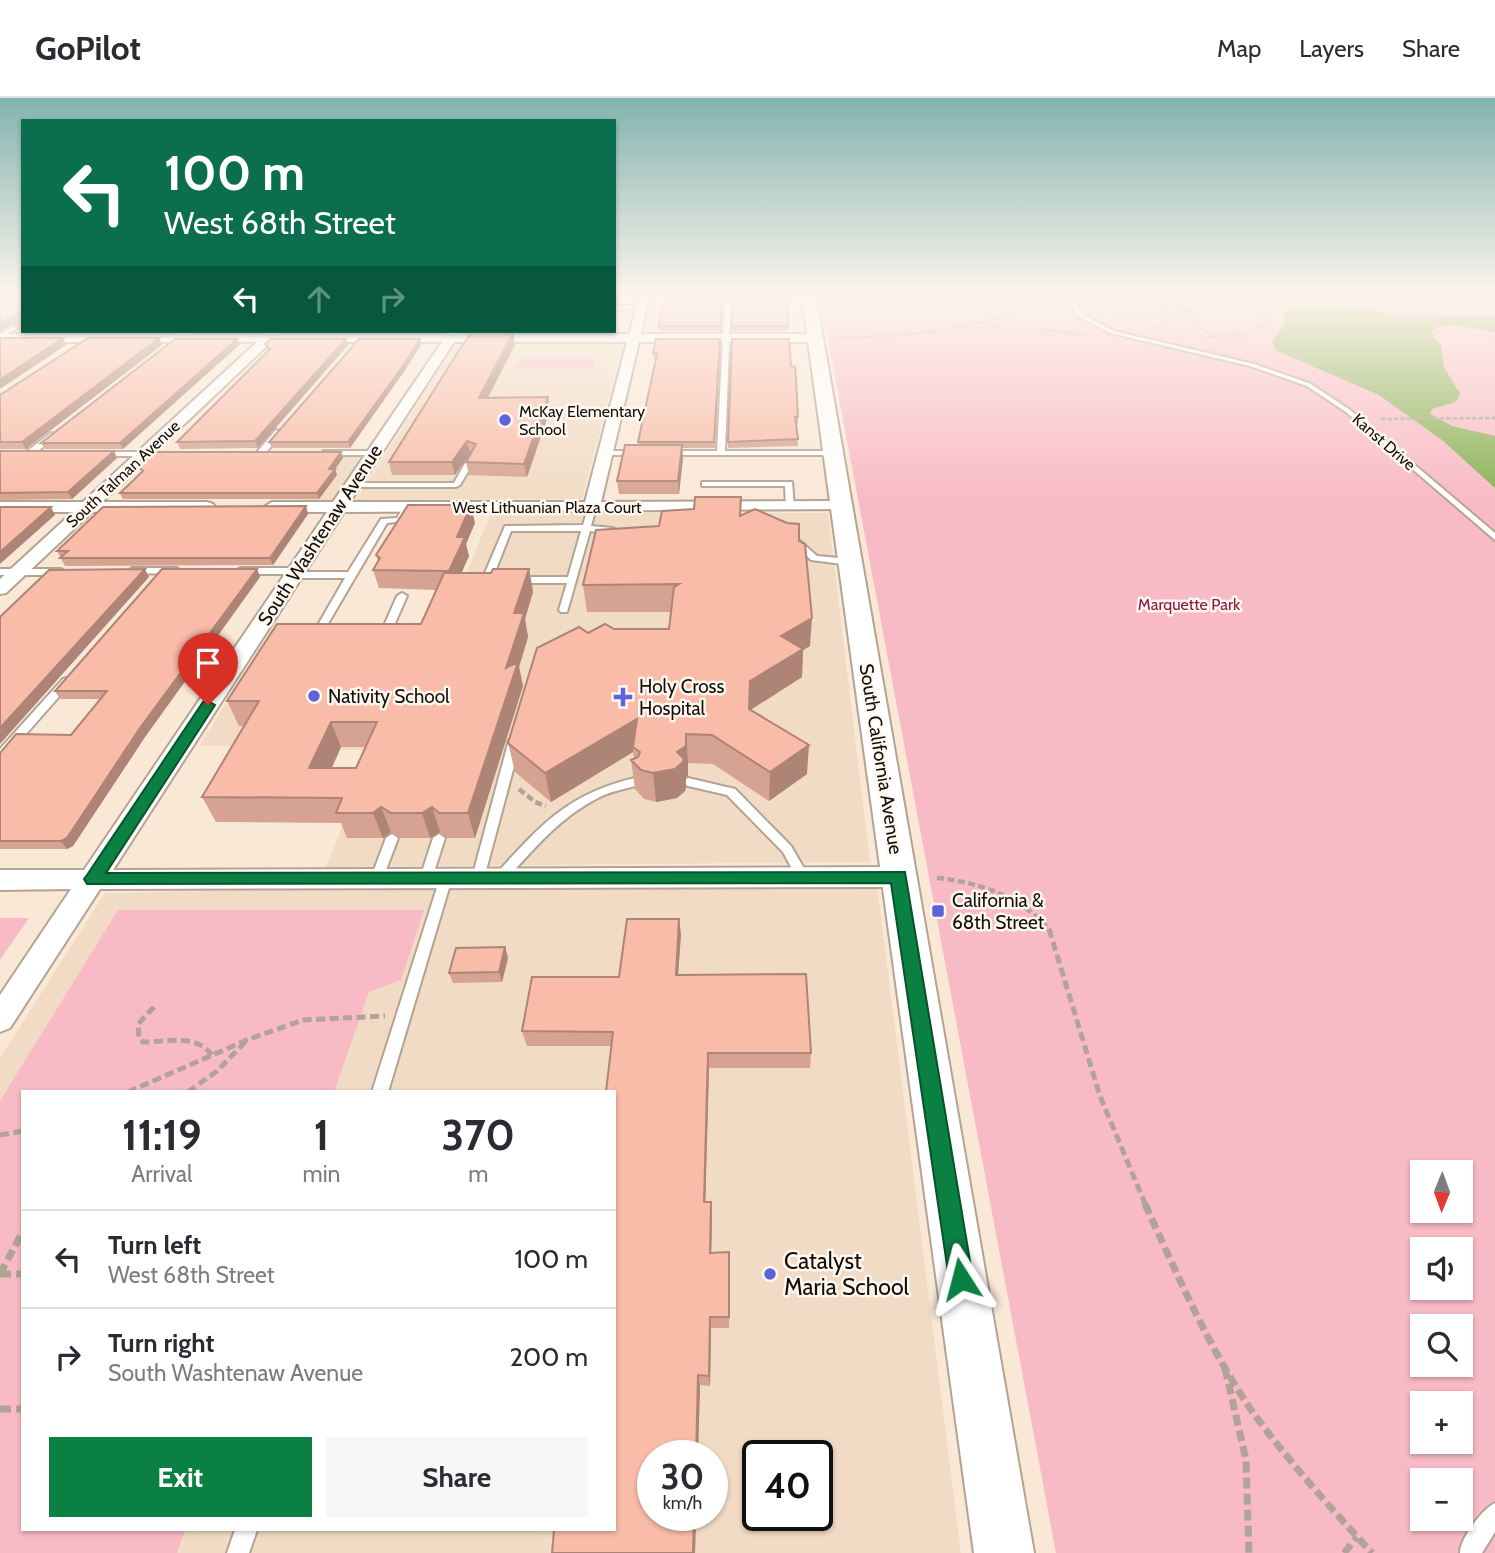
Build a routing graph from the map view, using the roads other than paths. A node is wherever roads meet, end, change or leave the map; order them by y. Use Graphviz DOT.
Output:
graph roads {
  1 [pos="241,365"];
  2 [pos="432,365"];
  3 [pos="627,365"];
  4 [pos="725,365"];
  5 [pos="826,365"];
  6 [pos="1252,365"];
  7 [pos="286,424"];
  8 [pos="62,429"];
  9 [pos="321,453"];
  10 [pos="374,453"];
  11 [pos="605,453"];
  12 [pos="721,453"];
  13 [pos="833,453"];
  14 [pos="20,454"];
  15 [pos="29,454"];
  16 [pos="43,454"];
  17 [pos="85,454"];
  18 [pos="150,454"];
  19 [pos="247,454"];
  20 [pos="260,454"];
  21 [pos="272,454"];
  22 [pos="472,458"];
  23 [pos="705,484"];
  24 [pos="353,485"];
  25 [pos="790,506"];
  26 [pos="841,506"];
  27 [pos="0,507"];
  28 [pos="88,507"];
  29 [pos="222,507"];
  30 [pos="250,507"];
  31 [pos="339,507"];
  32 [pos="407,507"];
  33 [pos="592,507"];
  34 [pos="586,528"];
  35 [pos="781,530"];
  36 [pos="620,532"];
  37 [pos="1495,537"];
  38 [pos="782,543"];
  39 [pos="803,545"];
  40 [pos="850,562"];
  41 [pos="124,571"];
  42 [pos="163,571"];
  43 [pos="191,571"];
  44 [pos="233,571"];
  45 [pos="0,572"];
  46 [pos="19,572"];
  47 [pos="71,572"];
  48 [pos="295,573"];
  49 [pos="351,575"];
  50 [pos="572,580"];
  51 [pos="154,582"];
  52 [pos="0,589"];
  53 [pos="402,596"];
  54 [pos="564,610"];
  55 [pos="328,640"];
  56 [pos="368,640"];
  57 [pos="72,674"];
  58 [pos="517,734"];
  59 [pos="0,756"];
  60 [pos="635,782"];
  61 [pos="688,782"];
  62 [pos="392,838"];
  63 [pos="439,838"];
  64 [pos="803,877"];
  65 [pos="918,877"];
  66 [pos="377,878"];
  67 [pos="436,878"];
  68 [pos="489,878"];
  69 [pos="93,879"];
  70 [pos="0,880"];
  71 [pos="0,1020"];
  72 [pos="381,1090"];
  73 [pos="1495,1514"];
  74 [pos="246,1531"];
  75 [pos="238,1553"];
  76 [pos="1004,1553"];
  77 [pos="1471,1553"];
  1 -- 18 [label="street, South Talman Avenue"];
  2 -- 10 [label="street, South Washtenaw Avenue"];
  3 -- 11 [label="street"];
  4 -- 12 [label="lane"];
  5 -- 13 [label="street, South California Avenue"];
  6 -- 37 [label="lane, Kanst Drive"];
  7 -- 20 [label="lane"];
  8 -- 15 [label="lane"];
  9 -- 10 [label="lane"];
  10 -- 24 [label="street, South Washtenaw Avenue"];
  11 -- 12 [label="lane"];
  11 -- 33 [label="street"];
  12 -- 13 [label="lane"];
  13 -- 26 [label="street, South California Avenue"];
  14 -- 15 [label="lane"];
  15 -- 16 [label="lane"];
  17 -- 18 [label="lane"];
  18 -- 28 [label="street, South Talman Avenue"];
  19 -- 20 [label="lane"];
  20 -- 21 [label="lane"];
  22 -- 24 [label="lane"];
  23 -- 25 [label="lane"];
  24 -- 31 [label="street, South Washtenaw Avenue"];
  25 -- 26 [label="street, West Lithuanian Plaza Court"];
  25 -- 33 [label="street, West Lithuanian Plaza Court"];
  26 -- 40 [label="street, South California Avenue"];
  27 -- 28 [label="street"];
  28 -- 29 [label="street"];
  28 -- 46 [label="street, South Talman Avenue"];
  30 -- 31 [label="street, West Lithuanian Plaza Court"];
  31 -- 32 [label="street, West Lithuanian Plaza Court"];
  31 -- 48 [label="street, South Washtenaw Avenue"];
  32 -- 33 [label="street, West Lithuanian Plaza Court"];
  32 -- 49 [label="lane"];
  33 -- 34 [label="lane"];
  34 -- 36 [label="lane"];
  34 -- 50 [label="lane"];
  34 -- 50 [label="lane"];
  35 -- 39 [label="lane"];
  38 -- 39 [label="lane"];
  39 -- 40 [label="lane"];
  40 -- 65 [label="street, South California Avenue"];
  41 -- 42 [label="lane"];
  42 -- 43 [label="lane"];
  42 -- 51 [label="lane"];
  44 -- 48 [label="lane"];
  45 -- 46 [label="lane"];
  46 -- 47 [label="lane"];
  46 -- 52 [label="street, South Talman Avenue"];
  48 -- 49 [label="lane"];
  48 -- 69 [label="street, South Washtenaw Avenue"];
  49 -- 55 [label="lane"];
  50 -- 54 [label="lane"];
  53 -- 56 [label="lane"];
  57 -- 59 [label="lane"];
  58 -- 68 [label="lane"];
  60 -- 68 [label="lane"];
  61 -- 64 [label="lane"];
  62 -- 66 [label="lane"];
  63 -- 67 [label="lane"];
  64 -- 65 [label="street"];
  64 -- 68 [label="street"];
  65 -- 76 [label="street, South California Avenue"];
  66 -- 67 [label="street"];
  66 -- 69 [label="street"];
  67 -- 68 [label="street"];
  67 -- 72 [label="lane"];
  69 -- 70 [label="street"];
  69 -- 71 [label="street, South Washtenaw Avenue"];
  73 -- 77 [label="lane"];
  74 -- 75 [label="lane"];
}
